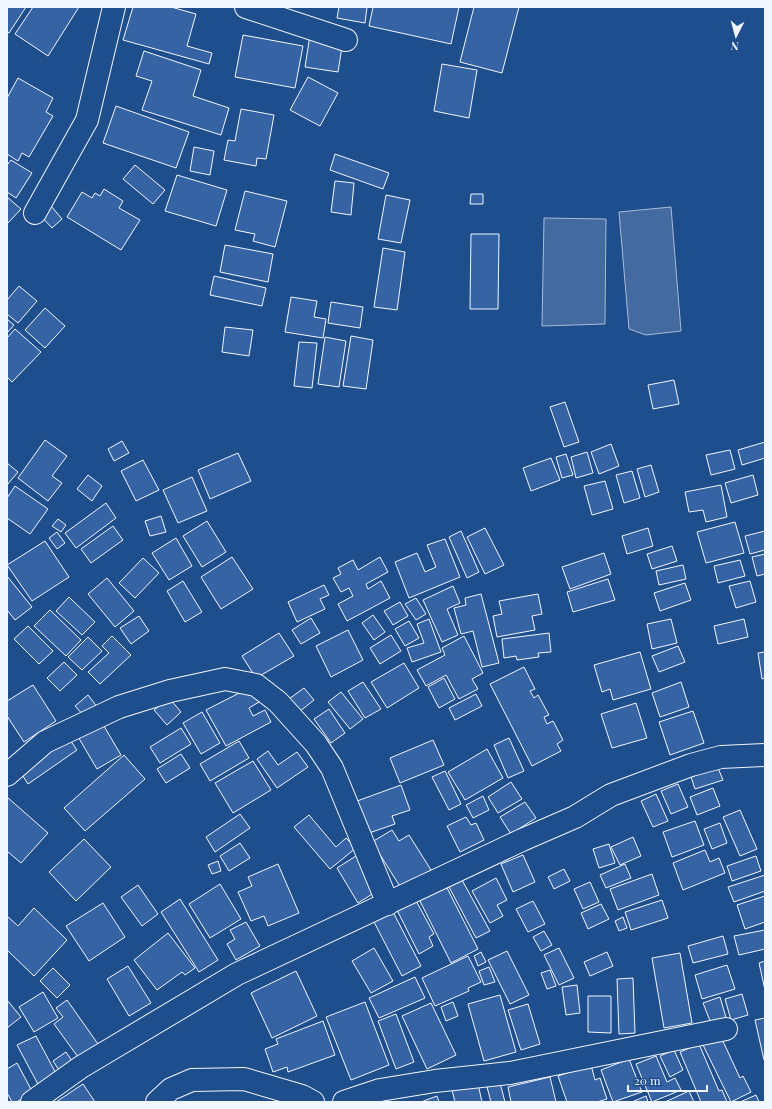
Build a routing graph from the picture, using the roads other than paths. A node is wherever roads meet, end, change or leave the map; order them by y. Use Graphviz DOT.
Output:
graph roads {
  1 [pos="114,7"];
  2 [pos="246,7"];
  3 [pos="346,40"];
  4 [pos="35,214"];
  5 [pos="765,754"];
  6 [pos="7,775"];
  7 [pos="388,904"];
  8 [pos="726,1029"];
  9 [pos="32,1102"];
  10 [pos="157,1102"];
  11 [pos="313,1102"];
  12 [pos="344,1102"];
  1 -- 4 [label="street"];
  2 -- 3 [label="street"];
  5 -- 7 [label="street"];
  6 -- 7 [label="street"];
  7 -- 9 [label="street"];
  8 -- 12 [label="street"];
  10 -- 11 [label="street"];
}
